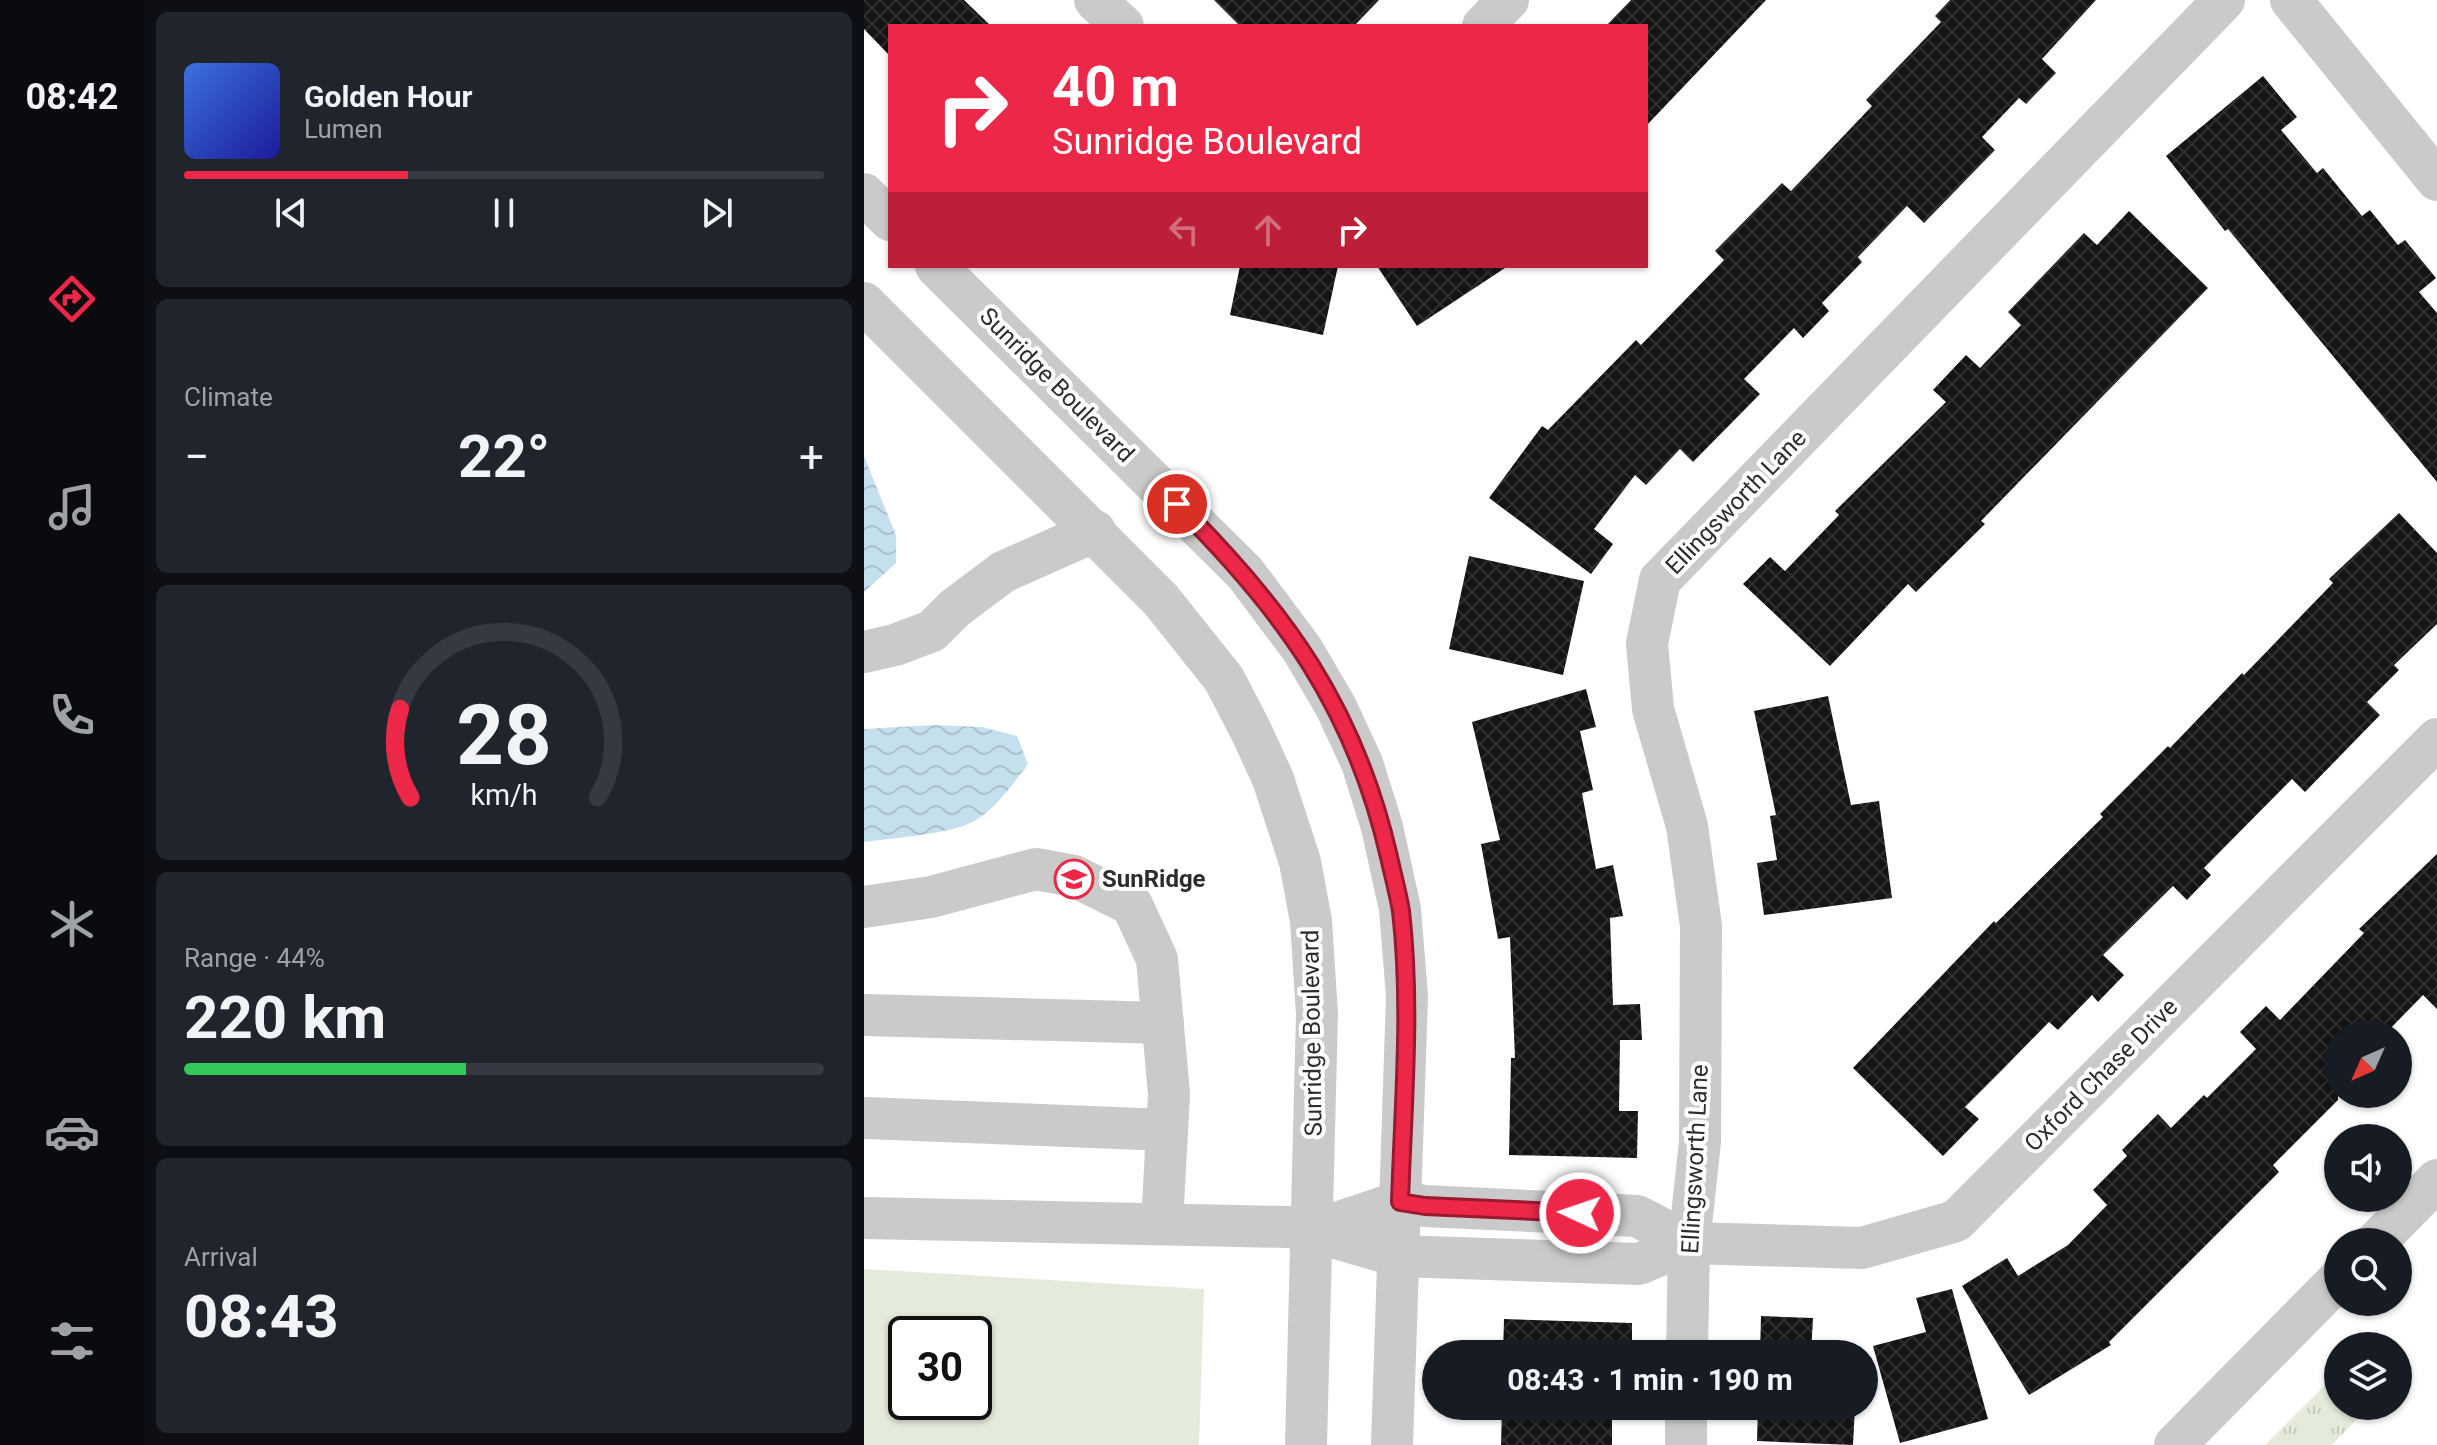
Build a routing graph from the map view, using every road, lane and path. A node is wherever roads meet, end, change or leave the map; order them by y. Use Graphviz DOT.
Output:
graph roads {
  1 [pos="1095,0"];
  2 [pos="1508,0"];
  3 [pos="2224,0"];
  4 [pos="2291,0"];
  5 [pos="1121,24"];
  6 [pos="1485,24"];
  7 [pos="2437,180"];
  8 [pos="864,194"];
  9 [pos="888,218"];
  10 [pos="938,268"];
  11 [pos="864,303"];
  12 [pos="1095,531"];
  13 [pos="864,652"];
  14 [pos="2437,739"];
  15 [pos="864,907"];
  16 [pos="864,1015"];
  17 [pos="1163,1023"];
  18 [pos="864,1118"];
  19 [pos="1167,1130"];
  20 [pos="2437,1180"];
  21 [pos="1400,1202"];
  22 [pos="1536,1211"];
  23 [pos="864,1218"];
  24 [pos="1162,1224"];
  25 [pos="2390,1228"];
  26 [pos="1312,1231"];
  27 [pos="1689,1243"];
  28 [pos="1398,1256"];
  29 [pos="1535,1261"];
  30 [pos="2324,1294"];
  31 [pos="1687,1340"];
  32 [pos="1686,1420"];
  33 [pos="1306,1445"];
  34 [pos="1392,1445"];
  35 [pos="1686,1445"];
  36 [pos="2175,1445"];
  1 -- 5 [label="street"];
  2 -- 6 [label="street"];
  3 -- 27 [label="street, Ellingsworth Lane"];
  4 -- 7 [label="street"];
  8 -- 9 [label="street"];
  10 -- 21 [label="street, Sunridge Boulevard"];
  11 -- 12 [label="street, Sunridge Boulevard"];
  12 -- 13 [label="street"];
  12 -- 26 [label="street, Sunridge Boulevard"];
  14 -- 27 [label="street, Oxford Chase Drive"];
  15 -- 17 [label="street"];
  16 -- 17 [label="street"];
  17 -- 19 [label="street"];
  18 -- 19 [label="street"];
  19 -- 24 [label="street"];
  20 -- 25 [label="street"];
  21 -- 22 [label="street, Oxford Chase Drive"];
  21 -- 26 [label="street, Oxford Chase Drive"];
  21 -- 28 [label="street, Sunridge Boulevard"];
  22 -- 27 [label="street, Oxford Chase Drive"];
  22 -- 29 [label="street"];
  23 -- 24 [label="street"];
  24 -- 26 [label="street"];
  26 -- 28 [label="street, Oxford Chase Drive"];
  26 -- 33 [label="street, Sunridge Boulevard"];
  27 -- 29 [label="street, Oxford Chase Drive"];
  27 -- 31 [label="street, Ellingsworth Lane"];
  28 -- 29 [label="street, Oxford Chase Drive"];
  28 -- 34 [label="street, Sunridge Boulevard"];
  30 -- 36 [label="street"];
  32 -- 35 [label="street"];
}
